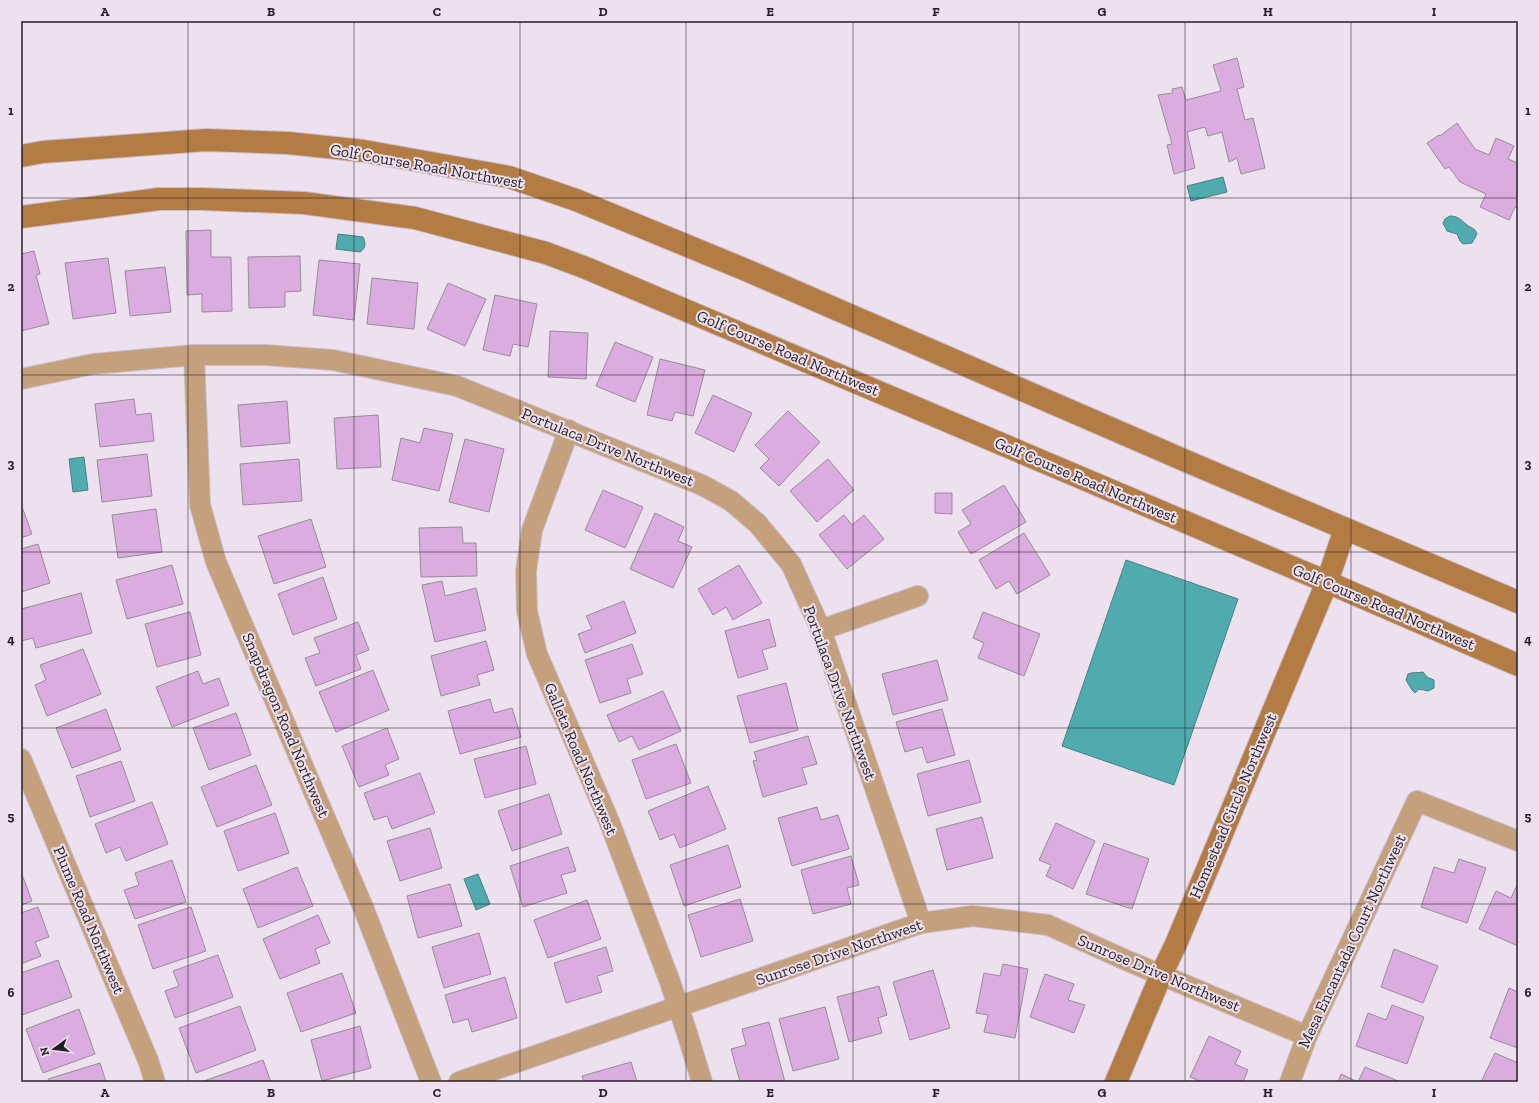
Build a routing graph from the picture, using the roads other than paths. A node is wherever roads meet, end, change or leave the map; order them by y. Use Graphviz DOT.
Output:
graph roads {
  1 [pos="21,156"];
  2 [pos="21,217"];
  3 [pos="194,355"];
  4 [pos="21,379"];
  5 [pos="569,430"];
  6 [pos="1345,529"];
  7 [pos="1327,582"];
  8 [pos="918,596"];
  9 [pos="1518,602"];
  10 [pos="821,630"];
  11 [pos="1518,665"];
  12 [pos="21,759"];
  13 [pos="1518,841"];
  14 [pos="921,923"];
  15 [pos="1161,975"];
  16 [pos="678,1007"];
  17 [pos="1307,1036"];
  18 [pos="156,1082"];
  19 [pos="431,1082"];
  20 [pos="459,1082"];
  21 [pos="702,1082"];
  22 [pos="1116,1082"];
  23 [pos="1290,1082"];
  1 -- 6 [label="main road, Golf Course Road Northwest"];
  2 -- 7 [label="main road, Golf Course Road Northwest"];
  3 -- 4 [label="street, Portulaca Drive Northwest"];
  3 -- 5 [label="street, Portulaca Drive Northwest"];
  3 -- 19 [label="street, Snapdragon Road Northwest"];
  5 -- 10 [label="street, Portulaca Drive Northwest"];
  5 -- 16 [label="street, Galleta Road Northwest"];
  6 -- 7 [label="main road, Homestead Circle Northwest"];
  6 -- 9 [label="main road, Golf Course Road Northwest"];
  7 -- 11 [label="main road, Golf Course Road Northwest"];
  7 -- 15 [label="main road, Homestead Circle Northwest"];
  8 -- 10 [label="street"];
  10 -- 14 [label="street, Portulaca Drive Northwest"];
  12 -- 18 [label="street, Plume Road Northwest"];
  13 -- 17 [label="street, Mesa Encantada Court Northwest"];
  14 -- 15 [label="street, Sunrose Drive Northwest"];
  14 -- 16 [label="street, Sunrose Drive Northwest"];
  15 -- 17 [label="street, Sunrose Drive Northwest"];
  15 -- 22 [label="main road, Homestead Circle Northwest"];
  16 -- 20 [label="street, Sunrose Drive Northwest"];
  16 -- 21 [label="street, Galleta Road Northwest"];
  17 -- 23 [label="street, Mesa Encantada Court Northwest"];
}
